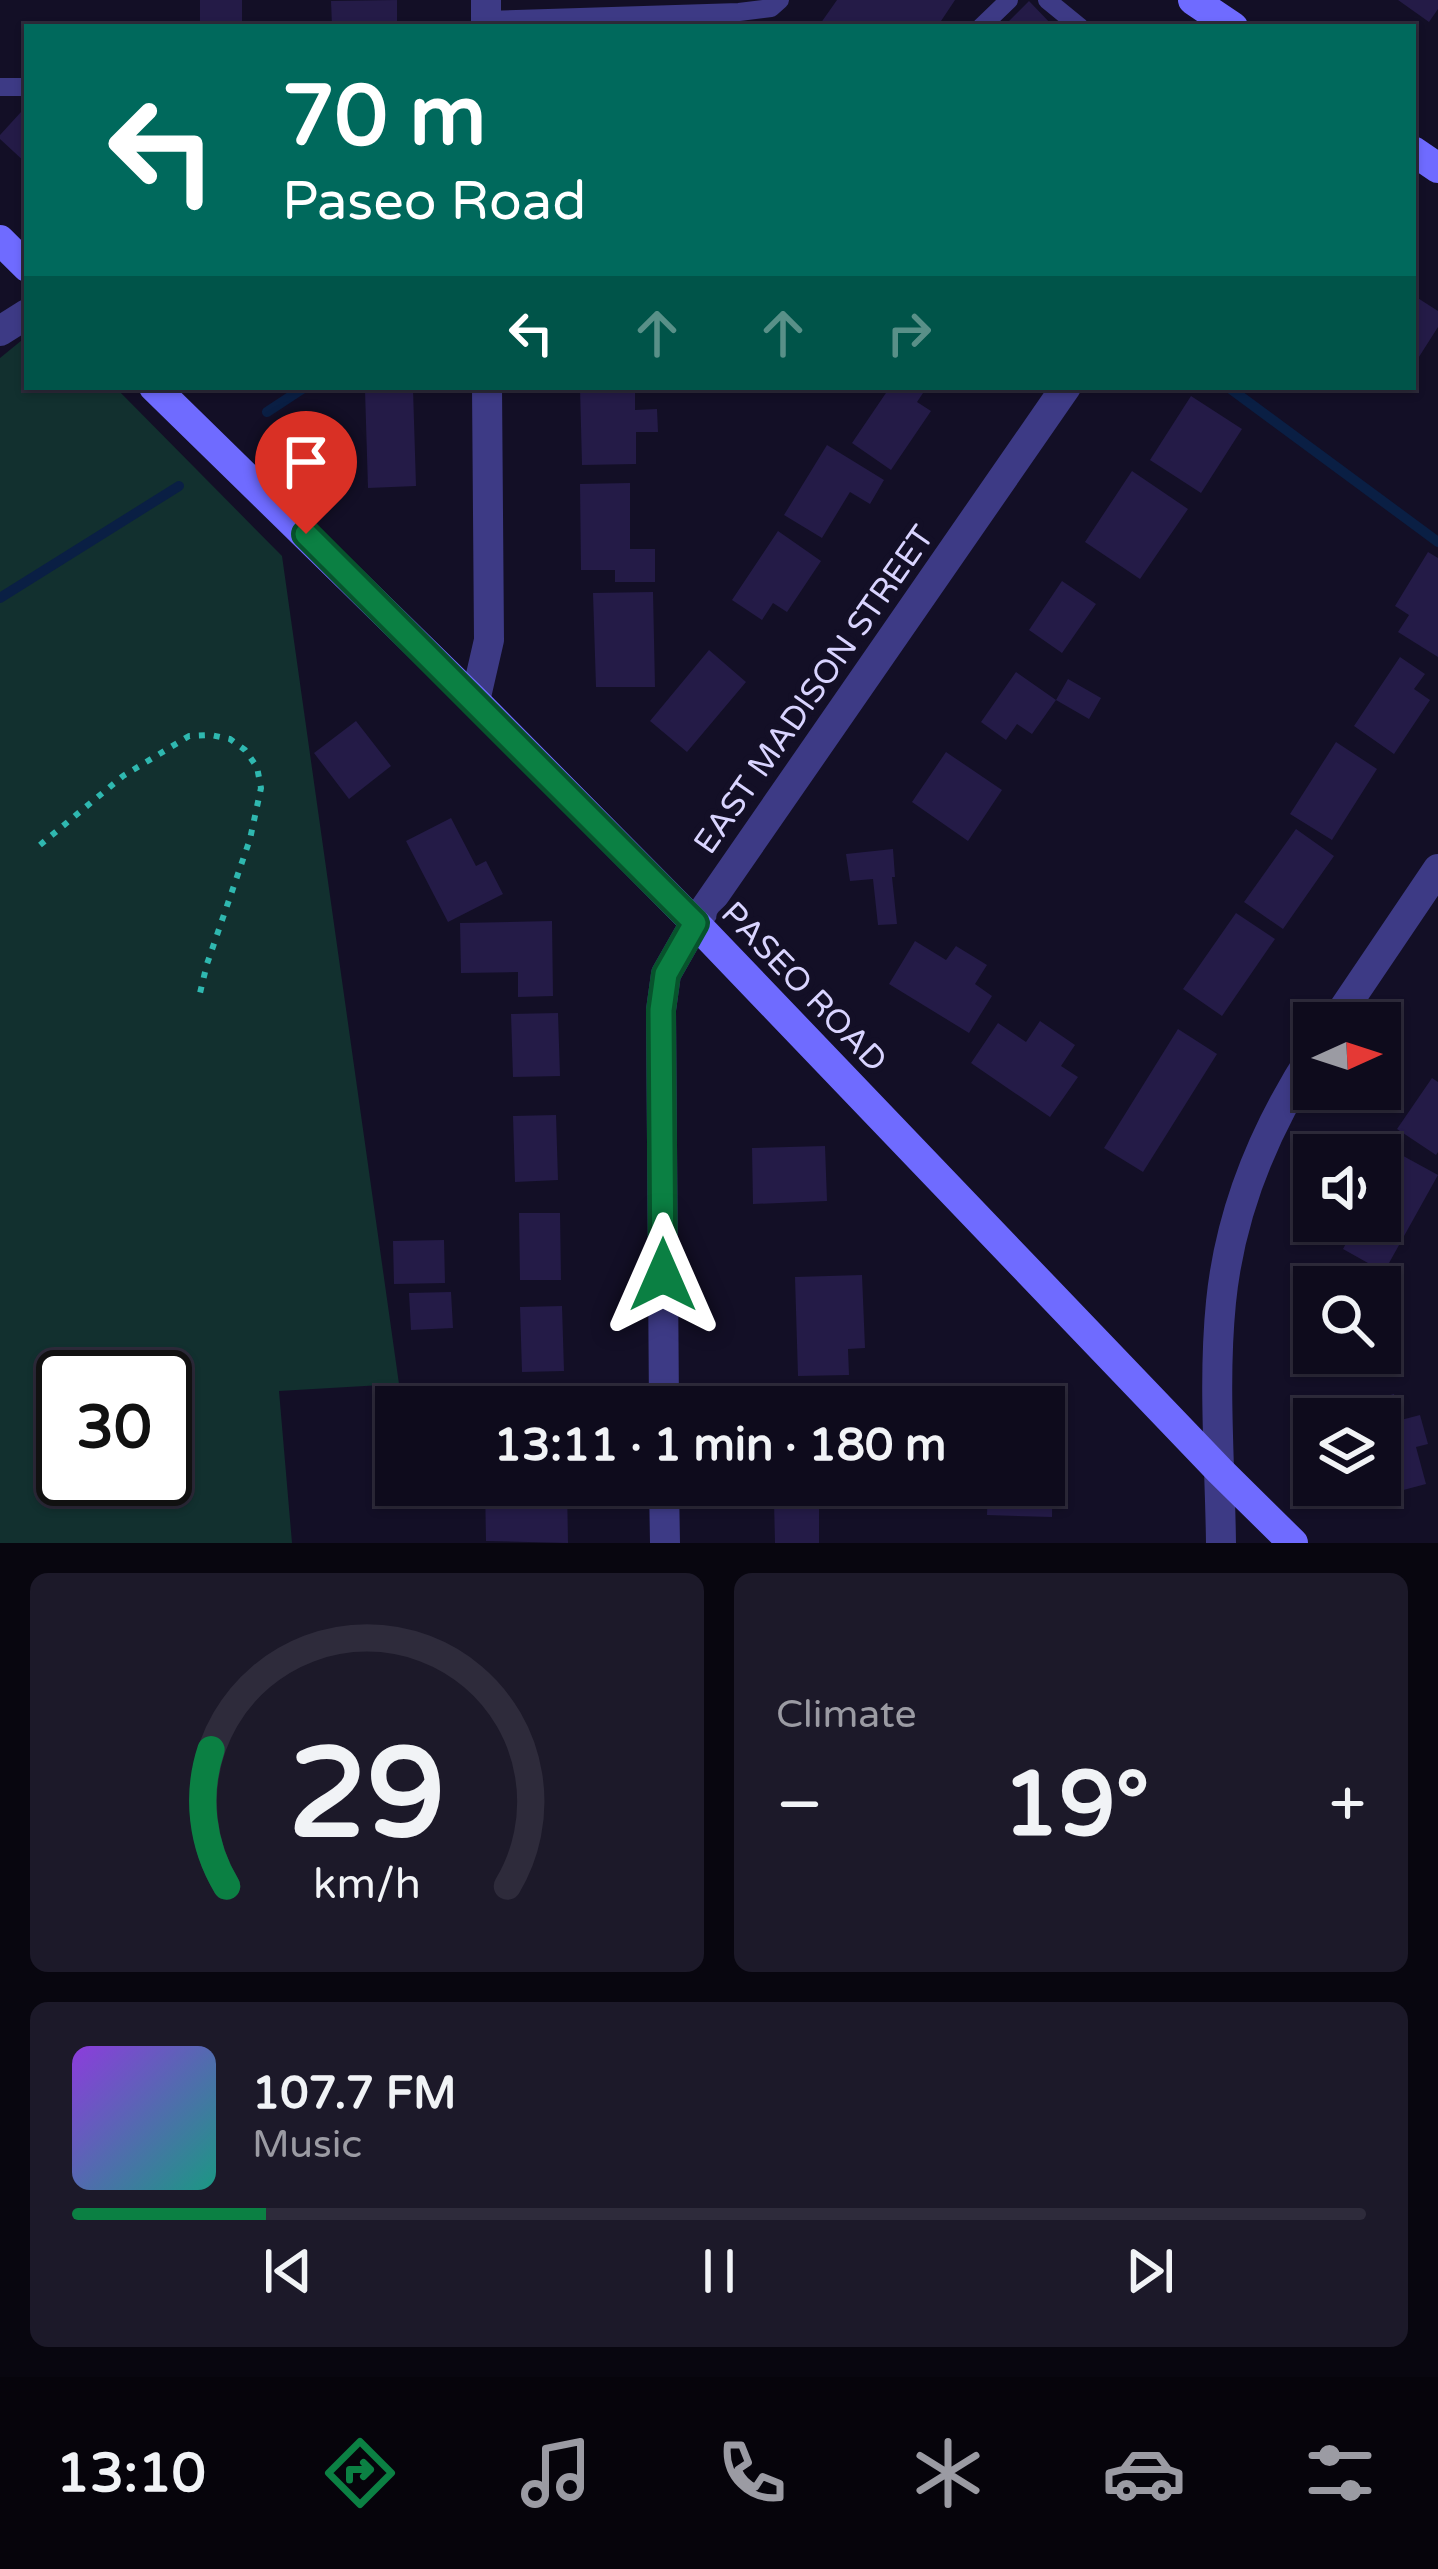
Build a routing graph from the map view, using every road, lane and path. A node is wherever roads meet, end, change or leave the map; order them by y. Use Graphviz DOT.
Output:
graph roads {
  1 [pos="780,0"];
  2 [pos="1009,0"];
  3 [pos="1047,0"];
  4 [pos="1196,8"];
  5 [pos="486,16"];
  6 [pos="989,24"];
  7 [pos="1076,24"];
  8 [pos="1227,24"];
  9 [pos="0,240"];
  10 [pos="24,264"];
  11 [pos="157,390"];
  12 [pos="488,390"];
  13 [pos="1064,390"];
  14 [pos="475,701"];
  15 [pos="40,845"];
  16 [pos="1438,869"];
  17 [pos="695,923"];
  18 [pos="200,993"];
  19 [pos="1348,1002"];
  20 [pos="1293,1085"];
  21 [pos="664,1386"];
  22 [pos="1220,1471"];
  23 [pos="664,1506"];
  24 [pos="665,1543"];
  25 [pos="1221,1543"];
  26 [pos="1293,1543"];
  1 -- 5 [label="lane"];
  2 -- 6 [label="lane"];
  3 -- 7 [label="lane"];
  4 -- 8 [label="main road"];
  9 -- 10 [label="main road"];
  11 -- 14 [label="main road, PASEO ROAD"];
  12 -- 14 [label="street"];
  13 -- 17 [label="street, EAST MADISON STREET"];
  14 -- 17 [label="main road, PASEO ROAD"];
  15 -- 18 [label="path"];
  16 -- 19 [label="street"];
  17 -- 21 [label="street, EAST MADISON STREET"];
  17 -- 22 [label="main road, PASEO ROAD"];
  20 -- 22 [label="street"];
  22 -- 25 [label="street"];
  22 -- 26 [label="main road, PASEO ROAD"];
  23 -- 24 [label="street"];
}
